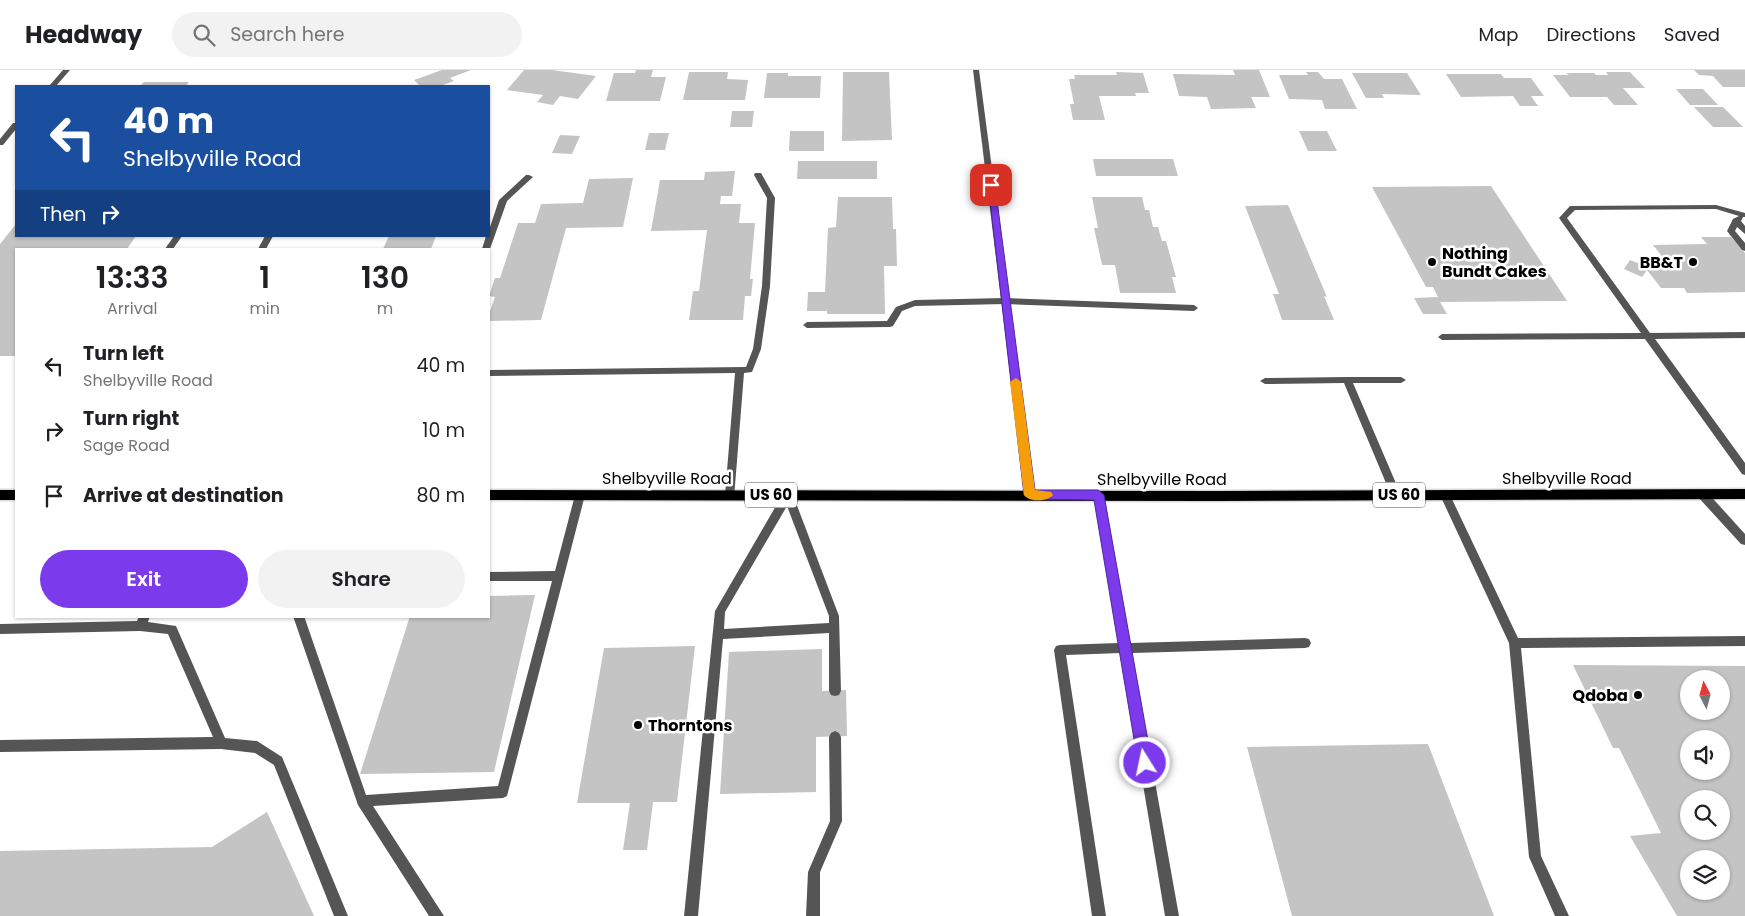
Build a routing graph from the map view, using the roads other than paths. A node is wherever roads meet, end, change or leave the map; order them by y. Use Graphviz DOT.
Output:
graph roads {
  1 [pos="67,70"];
  2 [pos="976,70"];
  3 [pos="53,85"];
  4 [pos="15,126"];
  5 [pos="0,142"];
  6 [pos="758,176"];
  7 [pos="528,177"];
  8 [pos="1745,215"];
  9 [pos="1736,221"];
  10 [pos="1745,231"];
  11 [pos="177,237"];
  12 [pos="170,248"];
  13 [pos="486,248"];
  14 [pos="1745,248"];
  15 [pos="1005,301"];
  16 [pos="1194,308"];
  17 [pos="807,325"];
  18 [pos="1745,335"];
  19 [pos="1442,337"];
  20 [pos="1649,337"];
  21 [pos="740,370"];
  22 [pos="490,373"];
  23 [pos="1348,380"];
  24 [pos="1401,380"];
  25 [pos="1265,381"];
  26 [pos="1745,471"];
  27 [pos="730,494"];
  28 [pos="1702,494"];
  29 [pos="1745,494"];
  30 [pos="0,495"];
  31 [pos="15,495"];
  32 [pos="490,495"];
  33 [pos="580,495"];
  34 [pos="788,495"];
  35 [pos="1030,495"];
  36 [pos="1098,495"];
  37 [pos="1396,495"];
  38 [pos="1445,495"];
  39 [pos="1745,541"];
  40 [pos="490,576"];
  41 [pos="559,576"];
  42 [pos="299,618"];
  43 [pos="142,621"];
  44 [pos="0,628"];
  45 [pos="834,628"];
  46 [pos="718,634"];
  47 [pos="1745,641"];
  48 [pos="1305,643"];
  49 [pos="1515,643"];
  50 [pos="1125,648"];
  51 [pos="835,691"];
  52 [pos="835,737"];
  53 [pos="221,742"];
  54 [pos="0,746"];
  55 [pos="362,801"];
  56 [pos="341,916"];
  57 [pos="437,916"];
  58 [pos="691,916"];
  59 [pos="813,916"];
  60 [pos="1099,916"];
  61 [pos="1172,916"];
  62 [pos="1562,916"];
  1 -- 3 [label="street"];
  2 -- 15 [label="street"];
  4 -- 5 [label="street"];
  6 -- 21 [label="street"];
  7 -- 13 [label="street"];
  8 -- 9 [label="street"];
  8 -- 20 [label="street"];
  9 -- 10 [label="street"];
  9 -- 14 [label="street"];
  11 -- 12 [label="street"];
  15 -- 16 [label="street"];
  15 -- 17 [label="street"];
  15 -- 35 [label="street"];
  18 -- 20 [label="street"];
  19 -- 20 [label="street"];
  20 -- 26 [label="street"];
  21 -- 22 [label="street"];
  21 -- 27 [label="street"];
  23 -- 24 [label="street"];
  23 -- 25 [label="street"];
  23 -- 37 [label="street"];
  27 -- 33 [label="main road, Shelbyville Road / US 60"];
  27 -- 34 [label="main road, Shelbyville Road / US 60"];
  28 -- 29 [label="main road, Shelbyville Road / US 60"];
  28 -- 38 [label="main road, Shelbyville Road / US 60"];
  28 -- 39 [label="street"];
  30 -- 31 [label="main road"];
  32 -- 33 [label="main road, Shelbyville Road / US 60"];
  33 -- 41 [label="street"];
  34 -- 35 [label="main road, Shelbyville Road / US 60"];
  34 -- 45 [label="street"];
  34 -- 46 [label="street"];
  35 -- 36 [label="main road, Shelbyville Road / US 60"];
  36 -- 37 [label="main road, Shelbyville Road / US 60"];
  36 -- 50 [label="street"];
  37 -- 38 [label="main road, Shelbyville Road / US 60"];
  38 -- 49 [label="street"];
  40 -- 41 [label="street"];
  41 -- 55 [label="street"];
  42 -- 55 [label="street"];
  43 -- 44 [label="street"];
  43 -- 53 [label="street"];
  45 -- 46 [label="street"];
  45 -- 51 [label="street"];
  46 -- 58 [label="street"];
  47 -- 49 [label="street"];
  48 -- 50 [label="street"];
  49 -- 62 [label="street"];
  50 -- 60 [label="street"];
  50 -- 61 [label="street"];
  52 -- 59 [label="street"];
  53 -- 54 [label="street"];
  53 -- 56 [label="street"];
  55 -- 57 [label="street"];
}
